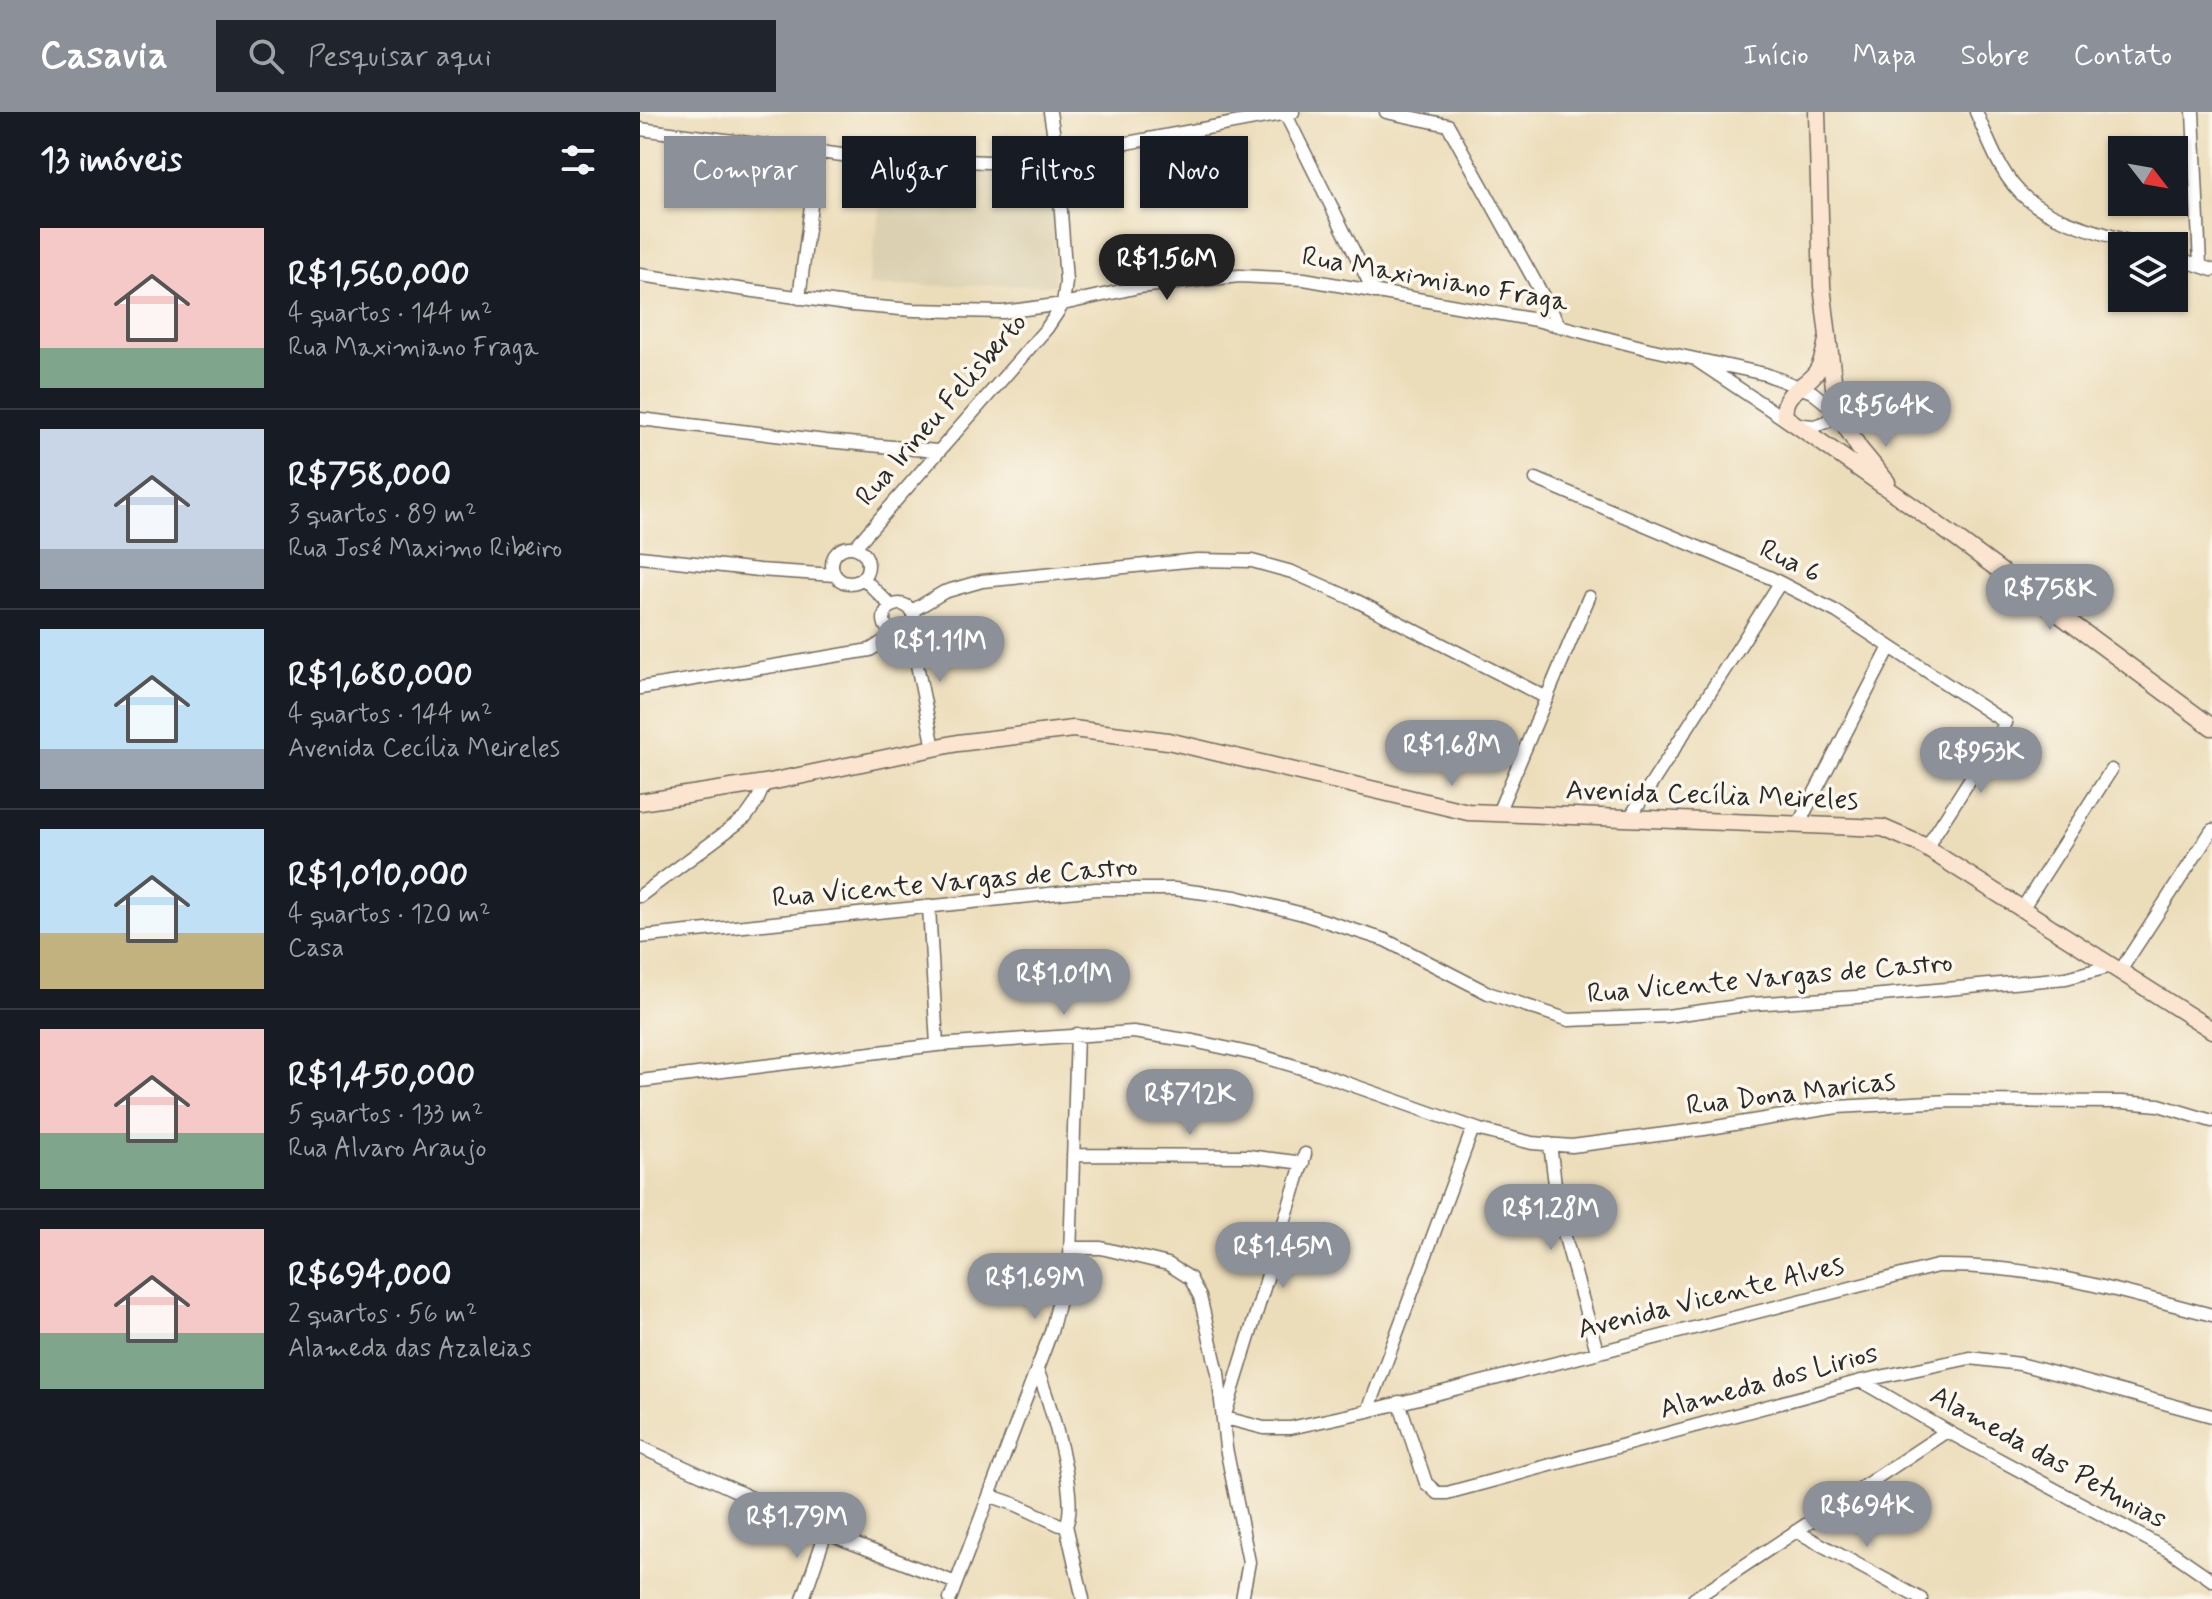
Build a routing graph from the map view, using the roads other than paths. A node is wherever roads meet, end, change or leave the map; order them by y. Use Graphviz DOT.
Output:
graph roads {
  1 [pos="1050,112"];
  2 [pos="1386,112"];
  3 [pos="1817,112"];
  4 [pos="1976,112"];
  5 [pos="2193,112"];
  6 [pos="1289,113"];
  7 [pos="640,129"];
  8 [pos="694,136"];
  9 [pos="1054,136"];
  10 [pos="1124,144"];
  11 [pos="826,153"];
  12 [pos="992,161"];
  13 [pos="811,208"];
  14 [pos="1061,208"];
  15 [pos="2108,234"];
  16 [pos="2206,268"];
  17 [pos="640,275"];
  18 [pos="1374,292"];
  19 [pos="799,298"];
  20 [pos="1063,304"];
  21 [pos="1559,325"];
  22 [pos="1827,340"];
  23 [pos="1696,360"];
  24 [pos="1799,386"];
  25 [pos="1837,412"];
  26 [pos="640,419"];
  27 [pos="1792,424"];
  28 [pos="937,451"];
  29 [pos="1536,479"];
  30 [pos="1911,505"];
  31 [pos="855,547"];
  32 [pos="640,557"];
  33 [pos="835,575"];
  34 [pos="863,578"];
  35 [pos="1780,583"];
  36 [pos="1589,597"];
  37 [pos="891,606"];
  38 [pos="912,611"];
  39 [pos="901,633"];
  40 [pos="1890,647"];
  41 [pos="640,688"];
  42 [pos="1547,698"];
  43 [pos="2212,727"];
  44 [pos="934,748"];
  45 [pos="2111,770"];
  46 [pos="765,783"];
  47 [pos="640,802"];
  48 [pos="1498,813"];
  49 [pos="1629,819"];
  50 [pos="1798,825"];
  51 [pos="2212,830"];
  52 [pos="1926,848"];
  53 [pos="640,896"];
  54 [pos="929,907"];
  55 [pos="2022,909"];
  56 [pos="640,937"];
  57 [pos="2116,969"];
  58 [pos="2212,1030"];
  59 [pos="1077,1034"];
  60 [pos="937,1045"];
  61 [pos="640,1081"];
  62 [pos="2212,1121"];
  63 [pos="1473,1128"];
  64 [pos="1550,1144"];
  65 [pos="1073,1155"];
  66 [pos="1070,1248"];
  67 [pos="2212,1315"];
  68 [pos="1597,1351"];
  69 [pos="1037,1370"];
  70 [pos="1861,1381"];
  71 [pos="1399,1402"];
  72 [pos="1368,1411"];
  73 [pos="2212,1416"];
  74 [pos="1225,1418"];
  75 [pos="1947,1431"];
  76 [pos="640,1447"];
  77 [pos="991,1496"];
  78 [pos="1066,1525"];
  79 [pos="1796,1531"];
  80 [pos="826,1532"];
  81 [pos="2212,1580"];
  82 [pos="956,1583"];
  83 [pos="803,1599"];
  84 [pos="950,1599"];
  85 [pos="1083,1599"];
  86 [pos="1242,1599"];
  87 [pos="1694,1599"];
  88 [pos="1921,1599"];
  1 -- 9 [label="street"];
  2 -- 21 [label="street"];
  3 -- 22 [label="street"];
  4 -- 15 [label="street"];
  5 -- 16 [label="street"];
  6 -- 10 [label="street"];
  6 -- 18 [label="street"];
  7 -- 8 [label="street"];
  11 -- 12 [label="street"];
  13 -- 19 [label="street"];
  14 -- 20 [label="street"];
  17 -- 19 [label="street, Rua Maximiano Fraga"];
  18 -- 20 [label="street, Rua Maximiano Fraga"];
  18 -- 21 [label="street, Rua Maximiano Fraga"];
  19 -- 20 [label="street, Rua Maximiano Fraga"];
  20 -- 28 [label="street, Rua Irineu Felisberto"];
  21 -- 23 [label="street, Rua Maximiano Fraga"];
  22 -- 24 [label="street"];
  22 -- 25 [label="street"];
  23 -- 24 [label="street, Rua Maximiano Fraga"];
  23 -- 27 [label="street, Rua Maximiano Fraga"];
  24 -- 25 [label="street, Rua Maximiano Fraga"];
  24 -- 27 [label="street"];
  25 -- 27 [label="street"];
  25 -- 30 [label="street"];
  26 -- 28 [label="street"];
  27 -- 30 [label="street"];
  28 -- 31 [label="street, Rua Irineu Felisberto"];
  29 -- 35 [label="street, Rua 6"];
  30 -- 43 [label="street"];
  31 -- 33 [label="street"];
  31 -- 34 [label="street"];
  32 -- 33 [label="street"];
  33 -- 34 [label="street"];
  34 -- 37 [label="street"];
  35 -- 40 [label="street, Rua 6"];
  35 -- 49 [label="street"];
  36 -- 42 [label="street"];
  37 -- 38 [label="street"];
  37 -- 39 [label="street"];
  38 -- 39 [label="street"];
  38 -- 42 [label="street"];
  39 -- 41 [label="street"];
  39 -- 44 [label="street"];
  40 -- 50 [label="street"];
  40 -- 52 [label="street, Rua 6"];
  42 -- 48 [label="street"];
  44 -- 46 [label="street, Avenida Cecília Meireles"];
  44 -- 48 [label="street, Avenida Cecília Meireles"];
  45 -- 55 [label="street"];
  46 -- 47 [label="street, Avenida Cecília Meireles"];
  46 -- 53 [label="street"];
  48 -- 49 [label="street, Avenida Cecília Meireles"];
  49 -- 50 [label="street, Avenida Cecília Meireles"];
  50 -- 52 [label="street, Avenida Cecília Meireles"];
  51 -- 57 [label="street"];
  52 -- 55 [label="street, Avenida Cecília Meireles"];
  54 -- 56 [label="street, Rua Vicente Vargas de Castro"];
  54 -- 57 [label="street, Rua Vicente Vargas de Castro"];
  54 -- 60 [label="street"];
  55 -- 57 [label="street, Avenida Cecília Meireles"];
  57 -- 58 [label="street, Avenida Cecília Meireles"];
  59 -- 60 [label="street, Rua Dona Maricas"];
  59 -- 63 [label="street, Rua Dona Maricas"];
  59 -- 65 [label="street"];
  60 -- 61 [label="street, Rua Dona Maricas"];
  62 -- 64 [label="street, Rua Dona Maricas"];
  63 -- 64 [label="street, Rua Dona Maricas"];
  63 -- 72 [label="street"];
  64 -- 68 [label="street"];
  65 -- 66 [label="street"];
  65 -- 74 [label="street"];
  66 -- 69 [label="street"];
  66 -- 74 [label="street"];
  67 -- 68 [label="street, Avenida Vicente Alves"];
  68 -- 71 [label="street, Avenida Vicente Alves"];
  69 -- 77 [label="street"];
  69 -- 78 [label="street"];
  70 -- 71 [label="street, Alameda dos Lirios"];
  70 -- 73 [label="street, Alameda dos Lirios"];
  70 -- 75 [label="street, Alameda das Petunias"];
  71 -- 72 [label="street, Avenida Vicente Alves"];
  72 -- 74 [label="street, Avenida Vicente Alves"];
  74 -- 86 [label="street"];
  75 -- 79 [label="street"];
  75 -- 81 [label="street, Alameda das Petunias"];
  76 -- 80 [label="street"];
  77 -- 78 [label="street"];
  77 -- 82 [label="street"];
  78 -- 85 [label="street"];
  79 -- 87 [label="street"];
  79 -- 88 [label="street"];
  80 -- 82 [label="street"];
  80 -- 83 [label="street"];
  82 -- 84 [label="street"];
}
